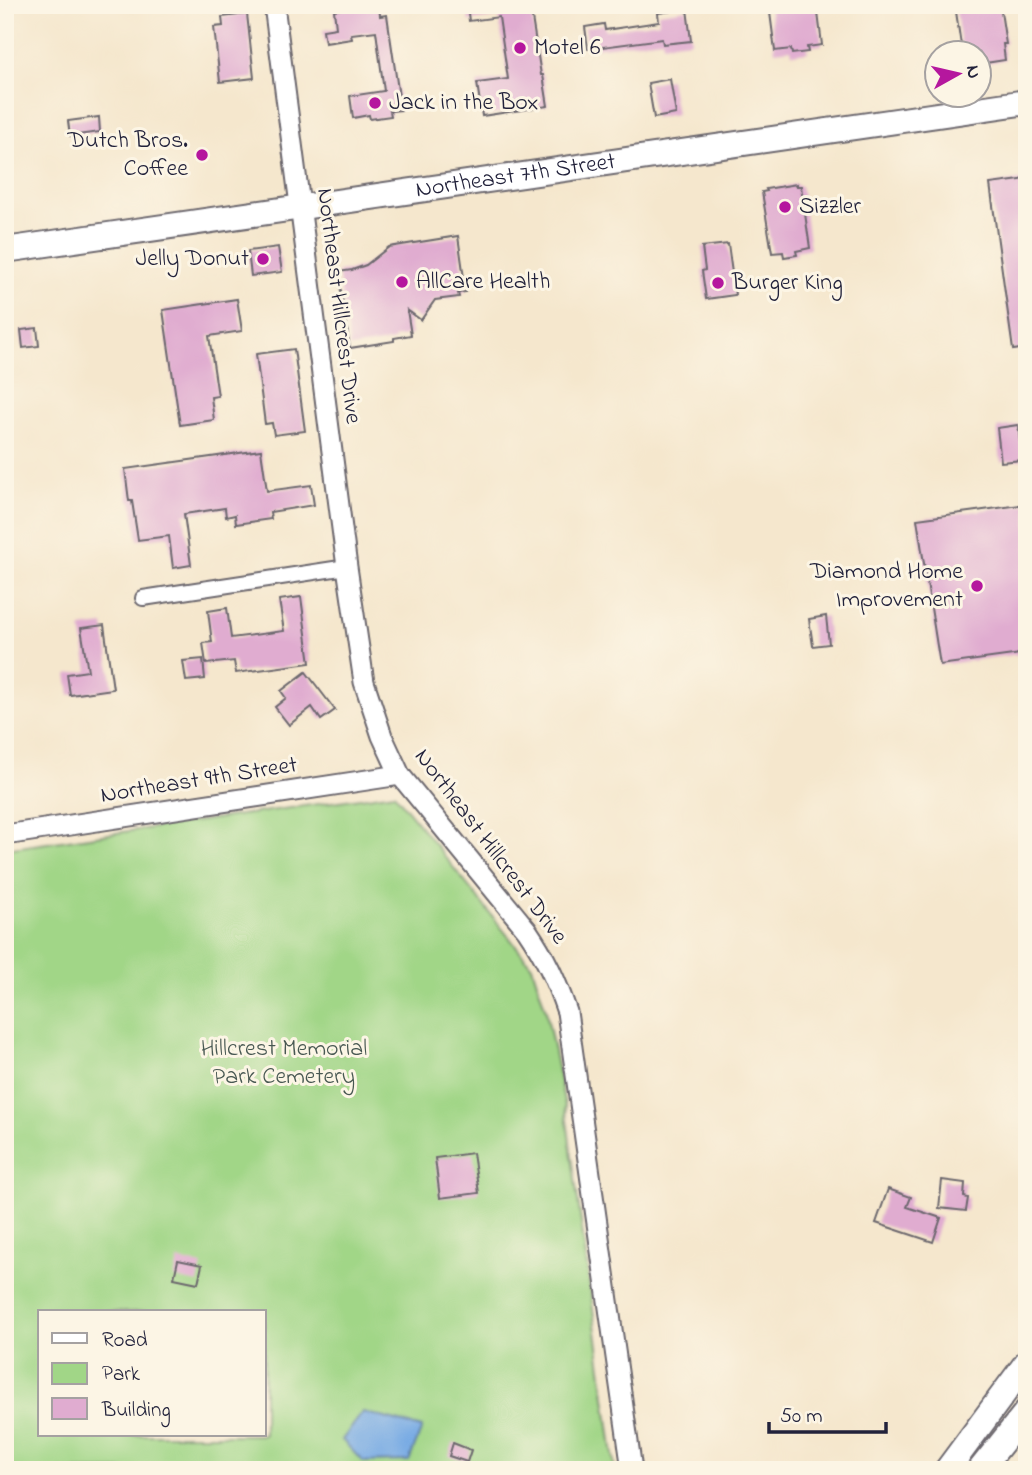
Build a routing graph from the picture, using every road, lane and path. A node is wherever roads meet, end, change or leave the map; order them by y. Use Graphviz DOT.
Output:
graph roads {
  1 [pos="274,5"];
  2 [pos="1027,102"];
  3 [pos="300,208"];
  4 [pos="5,250"];
  5 [pos="347,567"];
  6 [pos="143,598"];
  7 [pos="400,775"];
  8 [pos="5,835"];
  9 [pos="1027,1362"];
  10 [pos="1027,1412"];
  11 [pos="632,1470"];
  12 [pos="947,1470"];
  13 [pos="980,1470"];
  1 -- 3 [label="street, Northeast Hillcrest Drive"];
  2 -- 3 [label="highway, Northeast 7th Street"];
  3 -- 4 [label="highway, Northeast 7th Street"];
  3 -- 5 [label="street, Northeast Hillcrest Drive"];
  5 -- 6 [label="street"];
  5 -- 7 [label="street, Northeast Hillcrest Drive"];
  7 -- 8 [label="street, Northeast 9th Street"];
  7 -- 11 [label="street, Northeast Hillcrest Drive"];
  9 -- 12 [label="highway"];
  10 -- 13 [label="highway"];
}
